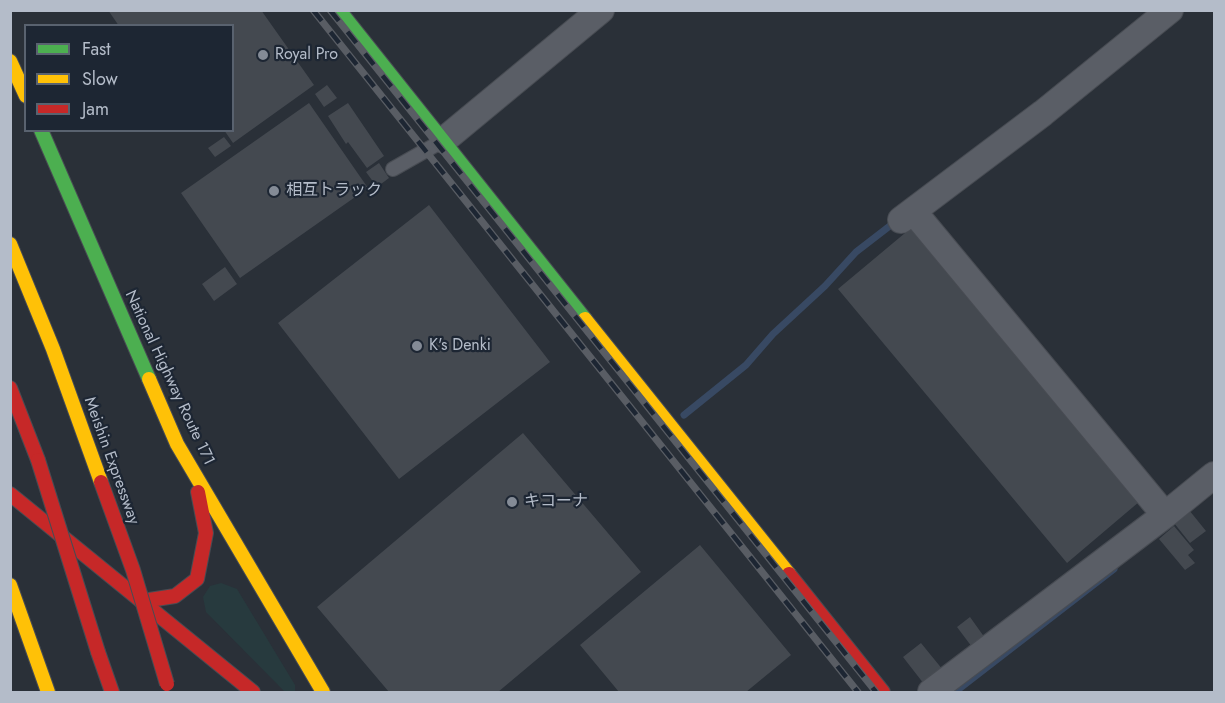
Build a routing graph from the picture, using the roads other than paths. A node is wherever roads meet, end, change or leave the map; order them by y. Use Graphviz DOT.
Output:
graph roads {
  1 [pos="339,10"];
  2 [pos="601,10"];
  3 [pos="1170,10"];
  4 [pos="10,61"];
  5 [pos="24,92"];
  6 [pos="42,132"];
  7 [pos="444,140"];
  8 [pos="393,169"];
  9 [pos="10,244"];
  10 [pos="10,388"];
  11 [pos="1215,475"];
  12 [pos="195,476"];
  13 [pos="10,494"];
  14 [pos="1165,515"];
  15 [pos="10,585"];
  16 [pos="143,602"];
  17 [pos="168,688"];
  18 [pos="48,693"];
  19 [pos="112,693"];
  20 [pos="253,693"];
  21 [pos="323,693"];
  22 [pos="883,693"];
  23 [pos="931,693"];
  1 -- 7 [label="main road"];
  2 -- 7 [label="street"];
  3 -- 14 [label="street"];
  4 -- 5 [label="main road"];
  6 -- 12 [label="main road, National Highway Route 171"];
  7 -- 8 [label="lane"];
  7 -- 22 [label="main road"];
  9 -- 17 [label="main road, Meishin Expressway, bridge"];
  10 -- 19 [label="main road, bridge"];
  11 -- 14 [label="street"];
  12 -- 16 [label="main road"];
  12 -- 21 [label="main road, National Highway Route 171"];
  13 -- 16 [label="main road"];
  14 -- 23 [label="street"];
  15 -- 18 [label="main road"];
  16 -- 20 [label="main road"];
}
